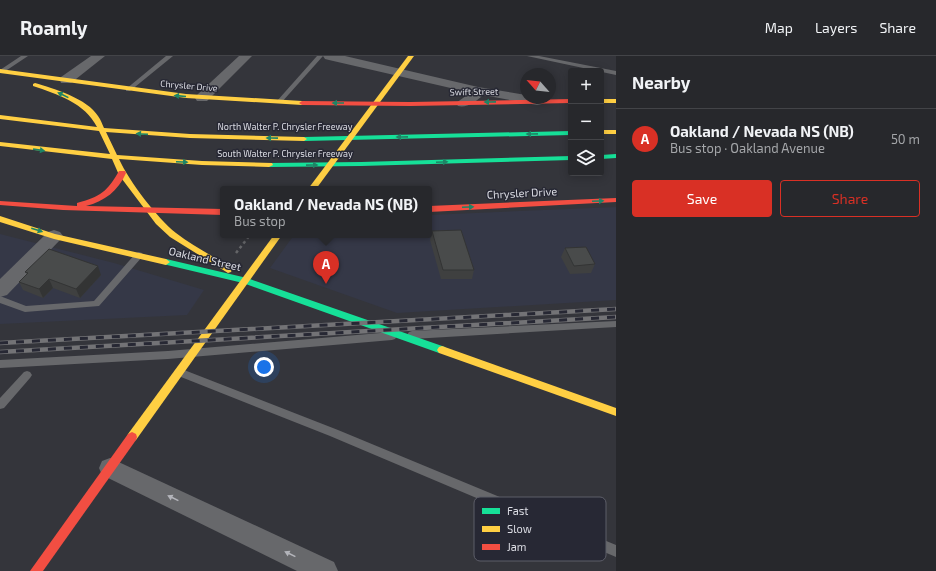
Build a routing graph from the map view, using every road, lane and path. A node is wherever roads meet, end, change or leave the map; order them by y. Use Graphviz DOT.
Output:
graph roads {
  1 [pos="25,56"];
  2 [pos="99,56"];
  3 [pos="170,56"];
  4 [pos="246,56"];
  5 [pos="320,56"];
  6 [pos="329,56"];
  7 [pos="412,56"];
  8 [pos="530,56"];
  9 [pos="400,72"];
  10 [pos="1,73"];
  11 [pos="616,73"];
  12 [pos="66,80"];
  13 [pos="128,90"];
  14 [pos="475,90"];
  15 [pos="202,98"];
  16 [pos="520,98"];
  17 [pos="604,101"];
  18 [pos="616,101"];
  19 [pos="279,102"];
  20 [pos="520,102"];
  21 [pos="556,102"];
  22 [pos="568,102"];
  23 [pos="377,103"];
  24 [pos="463,103"];
  25 [pos="0,117"];
  26 [pos="604,132"];
  27 [pos="616,132"];
  28 [pos="568,133"];
  29 [pos="0,144"];
  30 [pos="616,156"];
  31 [pos="604,157"];
  32 [pos="568,158"];
  33 [pos="122,173"];
  34 [pos="314,186"];
  35 [pos="616,200"];
  36 [pos="0,203"];
  37 [pos="64,208"];
  38 [pos="432,209"];
  39 [pos="149,210"];
  40 [pos="220,212"];
  41 [pos="0,219"];
  42 [pos="54,236"];
  43 [pos="248,238"];
  44 [pos="276,238"];
  45 [pos="156,248"];
  46 [pos="236,253"];
  47 [pos="142,256"];
  48 [pos="244,280"];
  49 [pos="0,290"];
  50 [pos="0,299"];
  51 [pos="616,324"];
  52 [pos="400,336"];
  53 [pos="192,353"];
  54 [pos="0,364"];
  55 [pos="178,372"];
  56 [pos="27,375"];
  57 [pos="0,405"];
  58 [pos="616,412"];
  59 [pos="110,468"];
  60 [pos="488,497"];
  61 [pos="606,547"];
  62 [pos="616,551"];
  63 [pos="36,571"];
  64 [pos="326,571"];
  1 -- 10 [label="lane"];
  2 -- 12 [label="street"];
  3 -- 13 [label="lane"];
  4 -- 15 [label="street"];
  5 -- 19 [label="lane"];
  6 -- 9 [label="street"];
  7 -- 9 [label="main road"];
  8 -- 11 [label="lane"];
  9 -- 14 [label="street"];
  9 -- 23 [label="main road"];
  10 -- 12 [label="main road, Chrysler Drive"];
  33 -- 10 [label="main road, Oakland Street, one-way"];
  12 -- 13 [label="main road, Chrysler Drive"];
  15 -- 13 [label="main road, Chrysler Drive, one-way"];
  14 -- 16 [label="street"];
  14 -- 24 [label="street"];
  15 -- 19 [label="main road, Chrysler Drive"];
  17 -- 18 [label="main road"];
  23 -- 19 [label="main road, Chrysler Drive, one-way"];
  20 -- 24 [label="main road, Swift Street, one-way"];
  21 -- 22 [label="main road, Swift Street"];
  23 -- 24 [label="main road, Swift Street"];
  23 -- 34 [label="main road"];
  28 -- 25 [label="main road, North Walter P. Chrysler Freeway, one-way"];
  26 -- 27 [label="main road"];
  29 -- 32 [label="main road, South Walter P. Chrysler Freeway, one-way"];
  30 -- 31 [label="main road"];
  33 -- 37 [label="main road"];
  33 -- 39 [label="main road, Oakland Street"];
  38 -- 35 [label="main road, Chrysler Drive, one-way"];
  36 -- 37 [label="main road"];
  37 -- 39 [label="main road"];
  39 -- 40 [label="main road"];
  39 -- 48 [label="main road, Oakland Street"];
  41 -- 42 [label="main road, Oakland Street, one-way"];
  42 -- 47 [label="main road, Oakland Street"];
  42 -- 49 [label="street"];
  43 -- 46 [label="path"];
  44 -- 48 [label="main road"];
  45 -- 47 [label="main road"];
  47 -- 48 [label="main road, Oakland Street"];
  47 -- 50 [label="lane"];
  48 -- 52 [label="main road"];
  48 -- 53 [label="main road"];
  51 -- 52 [label="lane"];
  52 -- 53 [label="lane"];
  52 -- 58 [label="main road"];
  53 -- 54 [label="lane"];
  53 -- 55 [label="main road"];
  55 -- 59 [label="main road"];
  55 -- 60 [label="lane"];
  56 -- 57 [label="lane"];
  59 -- 63 [label="main road"];
  64 -- 59 [label="street, one-way"];
  61 -- 62 [label="lane"];
}
